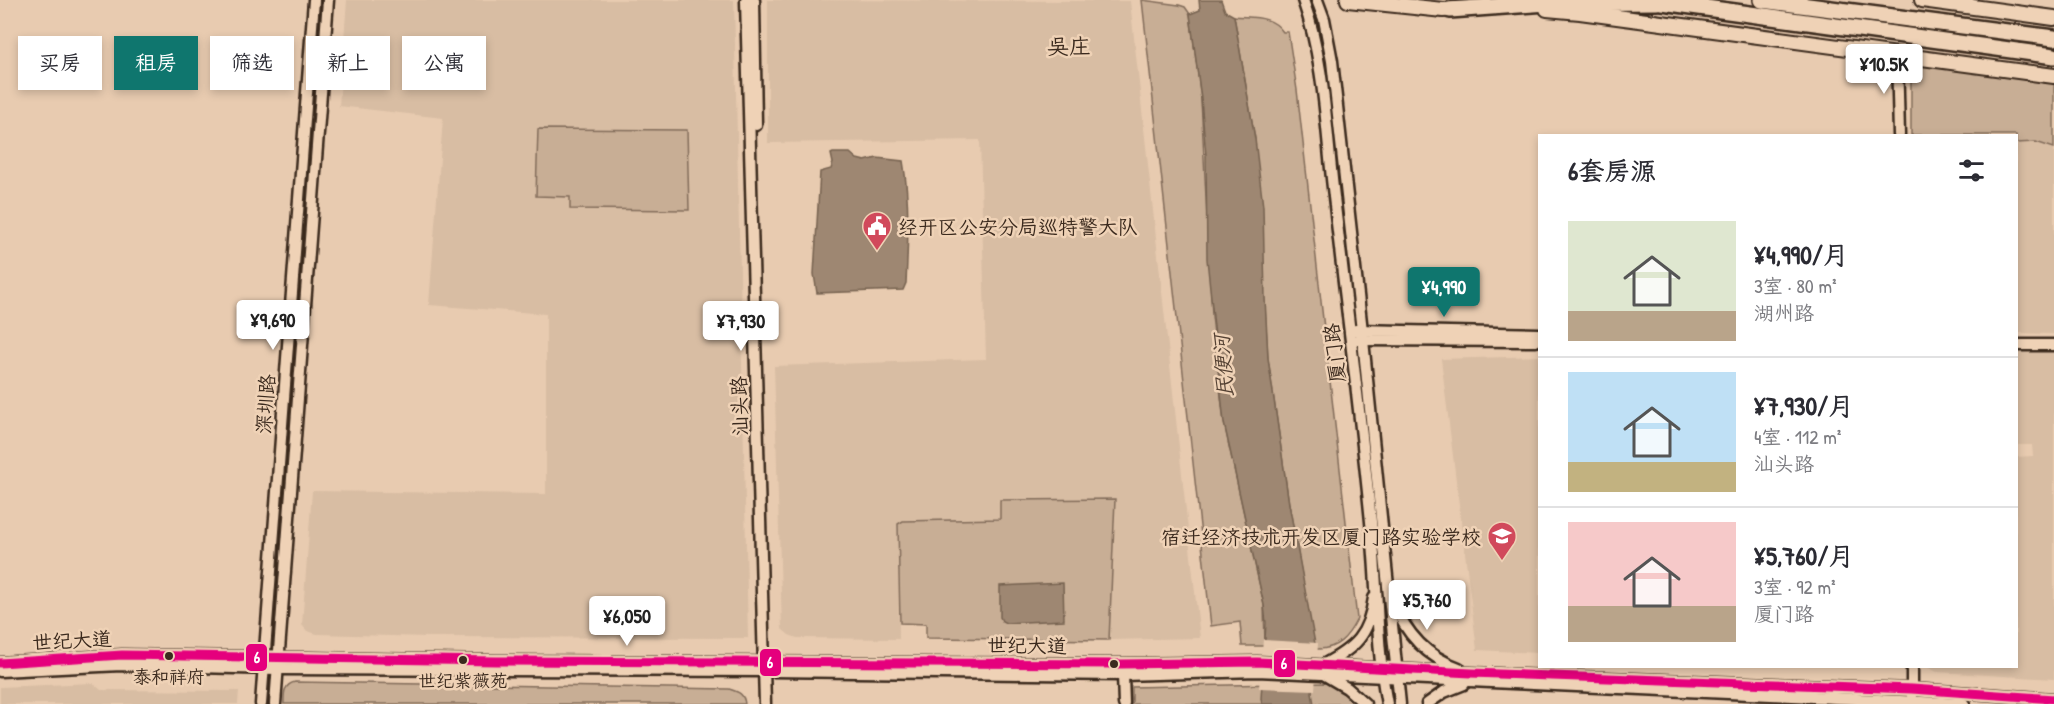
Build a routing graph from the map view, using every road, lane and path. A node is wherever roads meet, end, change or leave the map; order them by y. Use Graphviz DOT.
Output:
graph roads {
  1 [pos="314,0"];
  2 [pos="328,0"];
  3 [pos="746,0"];
  4 [pos="754,0"];
  5 [pos="1303,0"];
  6 [pos="1317,0"];
  7 [pos="1348,0"];
  8 [pos="1648,0"];
  9 [pos="1762,0"];
  10 [pos="1781,0"];
  11 [pos="1923,0"];
  12 [pos="1667,3"];
  13 [pos="1798,5"];
  14 [pos="1450,9"];
  15 [pos="2054,18"];
  16 [pos="1990,30"];
  17 [pos="2054,31"];
  18 [pos="2054,38"];
  19 [pos="1897,54"];
  20 [pos="2054,57"];
  21 [pos="2054,76"];
  22 [pos="1899,134"];
  23 [pos="1538,334"];
  24 [pos="1350,335"];
  25 [pos="1362,335"];
  26 [pos="1538,341"];
  27 [pos="2018,345"];
  28 [pos="2054,345"];
  29 [pos="1377,577"];
  30 [pos="1387,586"];
  31 [pos="0,663"];
  32 [pos="263,663"];
  33 [pos="278,664"];
  34 [pos="767,666"];
  35 [pos="1257,667"];
  36 [pos="1912,668"];
  37 [pos="1319,669"];
  38 [pos="0,671"];
  39 [pos="1383,672"];
  40 [pos="1396,673"];
  41 [pos="1123,675"];
  42 [pos="1471,677"];
  43 [pos="1912,698"];
  44 [pos="2054,699"];
  45 [pos="261,704"];
  46 [pos="275,704"];
  47 [pos="765,704"];
  48 [pos="770,704"];
  49 [pos="1124,704"];
  50 [pos="1365,704"];
  51 [pos="1387,704"];
  52 [pos="1400,704"];
  53 [pos="1427,704"];
  54 [pos="1964,704"];
  1 -- 32 [label="street, 深圳路"];
  2 -- 33 [label="street, 深圳路"];
  3 -- 34 [label="street, 汕头路"];
  4 -- 34 [label="street, 汕头路"];
  5 -- 24 [label="street, 厦门路"];
  6 -- 25 [label="street, 厦门路"];
  7 -- 14 [label="main road"];
  8 -- 12 [label="highway"];
  9 -- 13 [label="highway"];
  10 -- 13 [label="highway"];
  11 -- 15 [label="main road"];
  12 -- 14 [label="highway"];
  12 -- 20 [label="highway"];
  13 -- 16 [label="highway"];
  14 -- 19 [label="main road"];
  16 -- 17 [label="highway"];
  16 -- 18 [label="highway"];
  19 -- 21 [label="main road"];
  19 -- 22 [label="street"];
  23 -- 25 [label="street"];
  24 -- 25 [label="street"];
  24 -- 29 [label="street, 厦门路"];
  25 -- 26 [label="street"];
  25 -- 30 [label="street, 厦门路"];
  27 -- 28 [label="street"];
  29 -- 37 [label="street"];
  29 -- 39 [label="street, 厦门路"];
  30 -- 40 [label="street, 厦门路"];
  30 -- 42 [label="street"];
  31 -- 32 [label="street, 世纪大道"];
  32 -- 33 [label="street, 世纪大道"];
  32 -- 38 [label="street, 世纪大道"];
  32 -- 45 [label="street, 深圳路"];
  33 -- 34 [label="street, 世纪大道"];
  33 -- 46 [label="street, 深圳路"];
  34 -- 35 [label="street, 世纪大道"];
  34 -- 41 [label="street, 世纪大道"];
  34 -- 47 [label="street, 汕头路"];
  34 -- 48 [label="street, 汕头路"];
  35 -- 37 [label="street, 世纪大道"];
  35 -- 41 [label="street, 世纪大道"];
  36 -- 43 [label="street"];
  37 -- 39 [label="street, 世纪大道"];
  37 -- 50 [label="street"];
  39 -- 40 [label="street, 世纪大道"];
  39 -- 51 [label="street, 厦门路"];
  40 -- 42 [label="street, 世纪大道"];
  40 -- 52 [label="street, 厦门路"];
  41 -- 49 [label="street"];
  42 -- 43 [label="street, 世纪大道"];
  42 -- 53 [label="street"];
  43 -- 44 [label="street, 世纪大道"];
  43 -- 54 [label="street, 世纪大道"];
}
